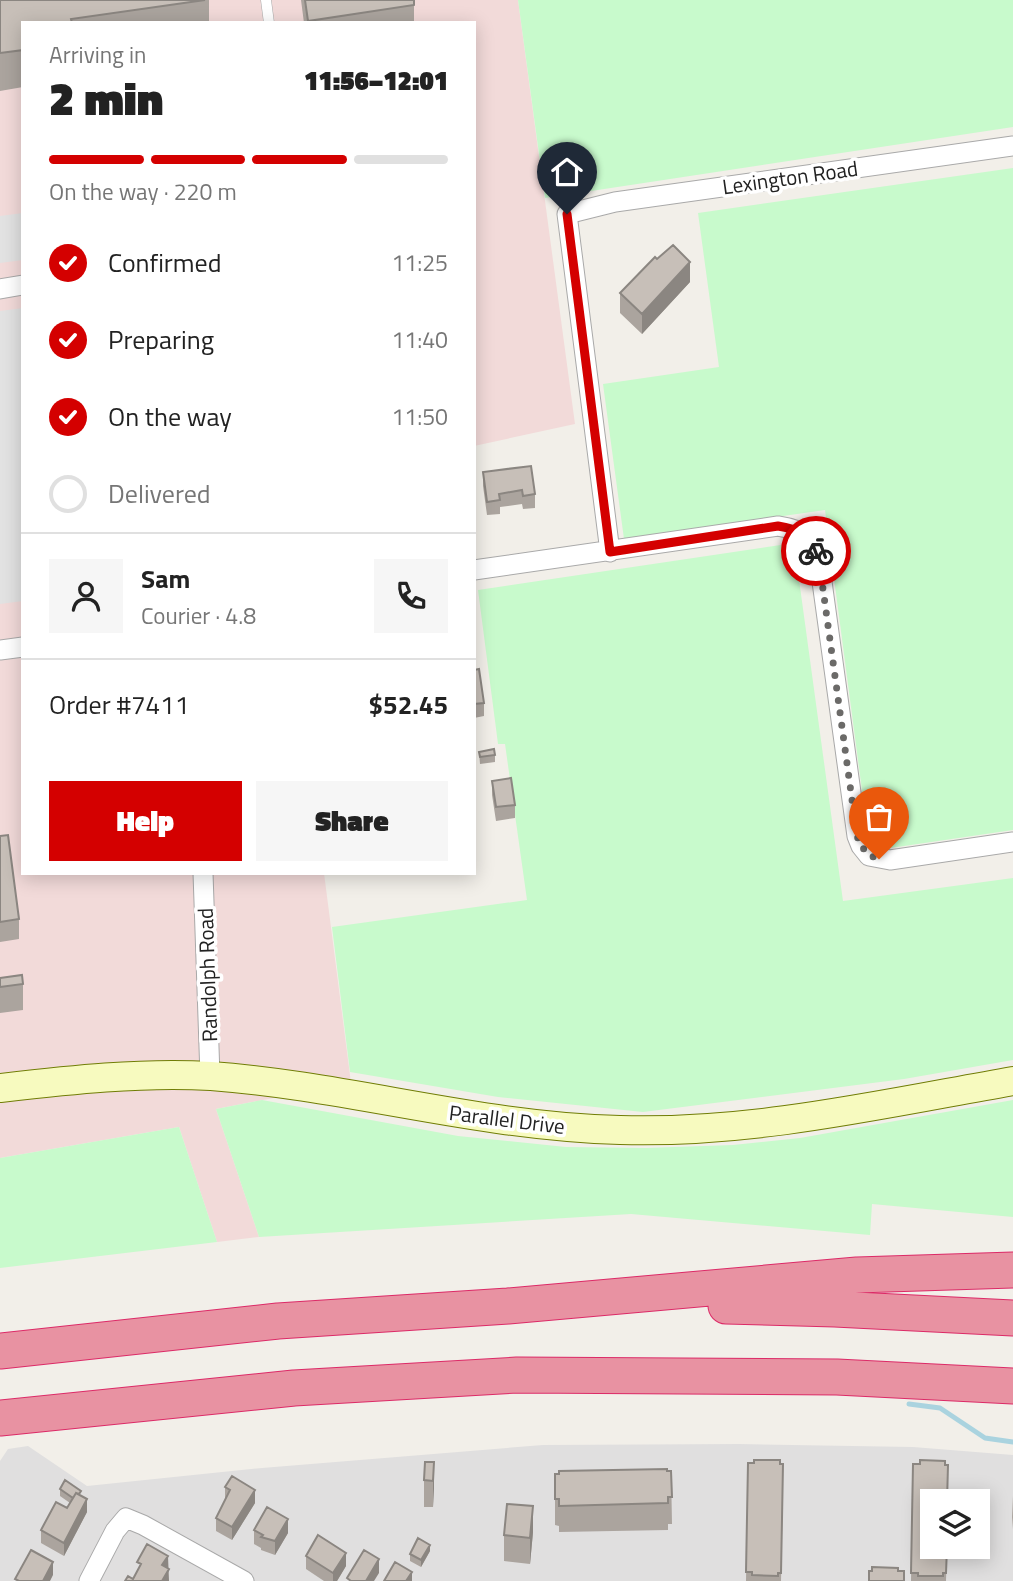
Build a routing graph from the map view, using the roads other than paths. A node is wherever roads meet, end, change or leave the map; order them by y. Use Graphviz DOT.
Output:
graph roads {
  1 [pos="266,0"];
  2 [pos="269,21"];
  3 [pos="1013,146"];
  4 [pos="21,285"];
  5 [pos="0,289"];
  6 [pos="610,552"];
  7 [pos="476,570"];
  8 [pos="21,647"];
  9 [pos="0,650"];
  10 [pos="1013,842"];
  11 [pos="203,875"];
  12 [pos="210,1076"];
  13 [pos="1013,1081"];
  14 [pos="0,1088"];
  15 [pos="1013,1270"];
  16 [pos="508,1306"];
  17 [pos="1013,1318"];
  18 [pos="0,1351"];
  19 [pos="1013,1386"];
  20 [pos="0,1418"];
  21 [pos="89,1581"];
  22 [pos="244,1581"];
  1 -- 2 [label="lane"];
  3 -- 6 [label="street, Lexington Road"];
  4 -- 5 [label="street"];
  6 -- 7 [label="street"];
  6 -- 10 [label="street"];
  8 -- 9 [label="street"];
  11 -- 12 [label="street, Randolph Road"];
  12 -- 13 [label="street, Parallel Drive"];
  12 -- 14 [label="street, Parallel Drive"];
  15 -- 16 [label="highway"];
  16 -- 17 [label="highway"];
  16 -- 18 [label="highway"];
  19 -- 20 [label="highway"];
  21 -- 22 [label="street"];
}
